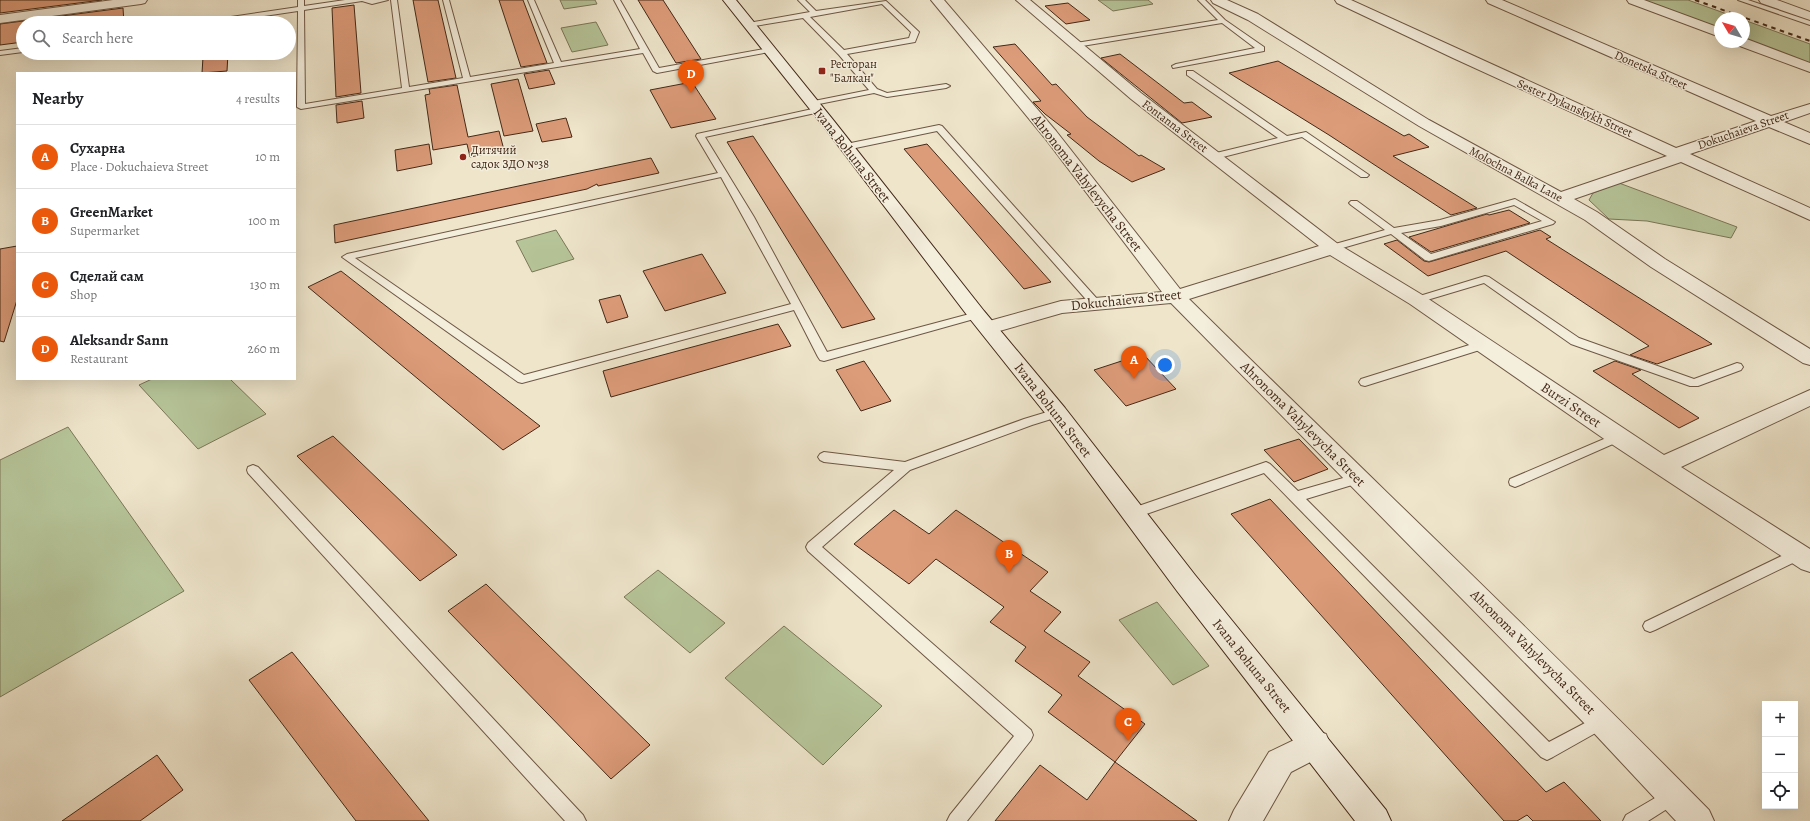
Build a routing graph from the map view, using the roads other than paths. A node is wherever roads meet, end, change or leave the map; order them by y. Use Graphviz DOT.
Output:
graph roads {
  1 [pos="141,0"];
  2 [pos="301,0"];
  3 [pos="359,0"];
  4 [pos="364,0"];
  5 [pos="385,0"];
  6 [pos="394,0"];
  7 [pos="446,0"];
  8 [pos="531,0"];
  9 [pos="616,0"];
  10 [pos="729,0"];
  11 [pos="801,0"];
  12 [pos="937,0"];
  13 [pos="1022,0"];
  14 [pos="1201,0"];
  15 [pos="1217,0"];
  16 [pos="1341,0"];
  17 [pos="1492,0"];
  18 [pos="1633,0"];
  19 [pos="1741,0"];
  20 [pos="1765,0"];
  21 [pos="868,2"];
  22 [pos="301,9"];
  23 [pos="814,13"];
  24 [pos="804,15"];
  25 [pos="22,16"];
  26 [pos="252,16"];
  27 [pos="1810,16"];
  28 [pos="16,17"];
  29 [pos="0,19"];
  30 [pos="1223,21"];
  31 [pos="1810,23"];
  32 [pos="748,24"];
  33 [pos="1714,31"];
  34 [pos="1076,45"];
  35 [pos="1750,45"];
  36 [pos="645,50"];
  37 [pos="769,50"];
  38 [pos="16,51"];
  39 [pos="0,53"];
  40 [pos="842,53"];
  41 [pos="559,65"];
  42 [pos="1176,66"];
  43 [pos="1810,68"];
  44 [pos="1190,73"];
  45 [pos="468,80"];
  46 [pos="946,86"];
  47 [pos="406,90"];
  48 [pos="874,91"];
  49 [pos="814,107"];
  50 [pos="1810,108"];
  51 [pos="1767,121"];
  52 [pos="1286,139"];
  53 [pos="1810,139"];
  54 [pos="846,147"];
  55 [pos="1680,155"];
  56 [pos="1215,156"];
  57 [pos="724,174"];
  58 [pos="1364,175"];
  59 [pos="1561,198"];
  60 [pos="1354,203"];
  61 [pos="1810,215"];
  62 [pos="1392,231"];
  63 [pos="1332,248"];
  64 [pos="1176,297"];
  65 [pos="1417,300"];
  66 [pos="1095,303"];
  67 [pos="798,306"];
  68 [pos="983,322"];
  69 [pos="1482,345"];
  70 [pos="1810,358"];
  71 [pos="1737,366"];
  72 [pos="1365,382"];
  73 [pos="1810,397"];
  74 [pos="1057,413"];
  75 [pos="1618,437"];
  76 [pos="824,458"];
  77 [pos="1662,466"];
  78 [pos="906,467"];
  79 [pos="252,470"];
  80 [pos="1357,479"];
  81 [pos="1515,482"];
  82 [pos="1296,497"];
  83 [pos="1132,514"];
  84 [pos="1804,558"];
  85 [pos="1650,626"];
  86 [pos="1602,721"];
  87 [pos="1315,744"];
  88 [pos="1672,796"];
  89 [pos="577,821"];
  90 [pos="956,821"];
  91 [pos="1245,821"];
  92 [pos="1375,821"];
  93 [pos="1632,821"];
  94 [pos="1698,821"];
  1 -- 25 [label="street"];
  2 -- 22 [label="lane"];
  3 -- 22 [label="lane"];
  4 -- 5 [label="lane"];
  6 -- 47 [label="lane"];
  7 -- 45 [label="lane"];
  8 -- 41 [label="lane"];
  9 -- 36 [label="lane"];
  10 -- 32 [label="street, Ivana Bohuna Street"];
  11 -- 23 [label="lane"];
  12 -- 64 [label="street, Ahronoma Vahylevycha Street"];
  13 -- 34 [label="street, Fontanna Street"];
  14 -- 30 [label="lane"];
  15 -- 59 [label="street, Molochna Balka Lane"];
  16 -- 55 [label="street, Sester Dykanskykh Street"];
  17 -- 51 [label="street, Donetska Street"];
  18 -- 33 [label="street"];
  19 -- 31 [label="lane"];
  20 -- 27 [label="street"];
  21 -- 23 [label="lane"];
  21 -- 40 [label="lane"];
  22 -- 26 [label="lane"];
  22 -- 47 [label="lane"];
  23 -- 24 [label="lane"];
  24 -- 32 [label="lane"];
  24 -- 40 [label="lane"];
  28 -- 29 [label="street"];
  30 -- 34 [label="lane"];
  30 -- 42 [label="lane"];
  32 -- 37 [label="street, Ivana Bohuna Street"];
  34 -- 56 [label="street, Fontanna Street"];
  35 -- 43 [label="street"];
  36 -- 37 [label="lane"];
  36 -- 41 [label="lane"];
  37 -- 49 [label="street, Ivana Bohuna Street"];
  38 -- 39 [label="lane"];
  40 -- 48 [label="lane"];
  41 -- 45 [label="lane"];
  44 -- 52 [label="lane"];
  45 -- 47 [label="lane"];
  46 -- 48 [label="lane"];
  48 -- 49 [label="lane"];
  49 -- 54 [label="street, Ivana Bohuna Street"];
  49 -- 57 [label="lane"];
  50 -- 51 [label="street, Dokuchaieva Street"];
  51 -- 53 [label="street, Donetska Street"];
  51 -- 55 [label="street, Dokuchaieva Street"];
  52 -- 56 [label="lane"];
  52 -- 58 [label="lane"];
  54 -- 66 [label="lane"];
  54 -- 68 [label="street, Ivana Bohuna Street"];
  55 -- 59 [label="street, Dokuchaieva Street"];
  55 -- 61 [label="street, Sester Dykanskykh Street"];
  56 -- 63 [label="street, Fontanna Street"];
  57 -- 67 [label="lane"];
  57 -- 67 [label="lane"];
  59 -- 70 [label="street, Molochna Balka Lane"];
  60 -- 62 [label="lane"];
  62 -- 62 [label="lane"];
  62 -- 63 [label="lane"];
  63 -- 64 [label="street, Dokuchaieva Street"];
  63 -- 65 [label="street, Burzi Street"];
  64 -- 66 [label="street, Dokuchaieva Street"];
  64 -- 80 [label="street, Ahronoma Vahylevycha Street"];
  65 -- 69 [label="street, Burzi Street"];
  65 -- 71 [label="lane"];
  66 -- 68 [label="street, Dokuchaieva Street"];
  67 -- 68 [label="lane"];
  68 -- 74 [label="street, Ivana Bohuna Street"];
  69 -- 72 [label="lane"];
  69 -- 75 [label="street, Burzi Street"];
  73 -- 77 [label="street"];
  74 -- 78 [label="lane"];
  74 -- 83 [label="street, Ivana Bohuna Street"];
  75 -- 77 [label="street, Burzi Street"];
  75 -- 81 [label="lane"];
  76 -- 78 [label="lane"];
  77 -- 84 [label="street, Burzi Street"];
  78 -- 90 [label="lane"];
  79 -- 89 [label="lane"];
  80 -- 82 [label="lane"];
  80 -- 86 [label="street, Ahronoma Vahylevycha Street"];
  82 -- 83 [label="lane"];
  82 -- 86 [label="lane"];
  83 -- 87 [label="street, Ivana Bohuna Street"];
  84 -- 85 [label="lane"];
  86 -- 88 [label="street, Ahronoma Vahylevycha Street"];
  87 -- 91 [label="street"];
  87 -- 92 [label="street, Ivana Bohuna Street"];
  88 -- 93 [label="lane"];
  88 -- 94 [label="street, Ahronoma Vahylevycha Street"];
}
